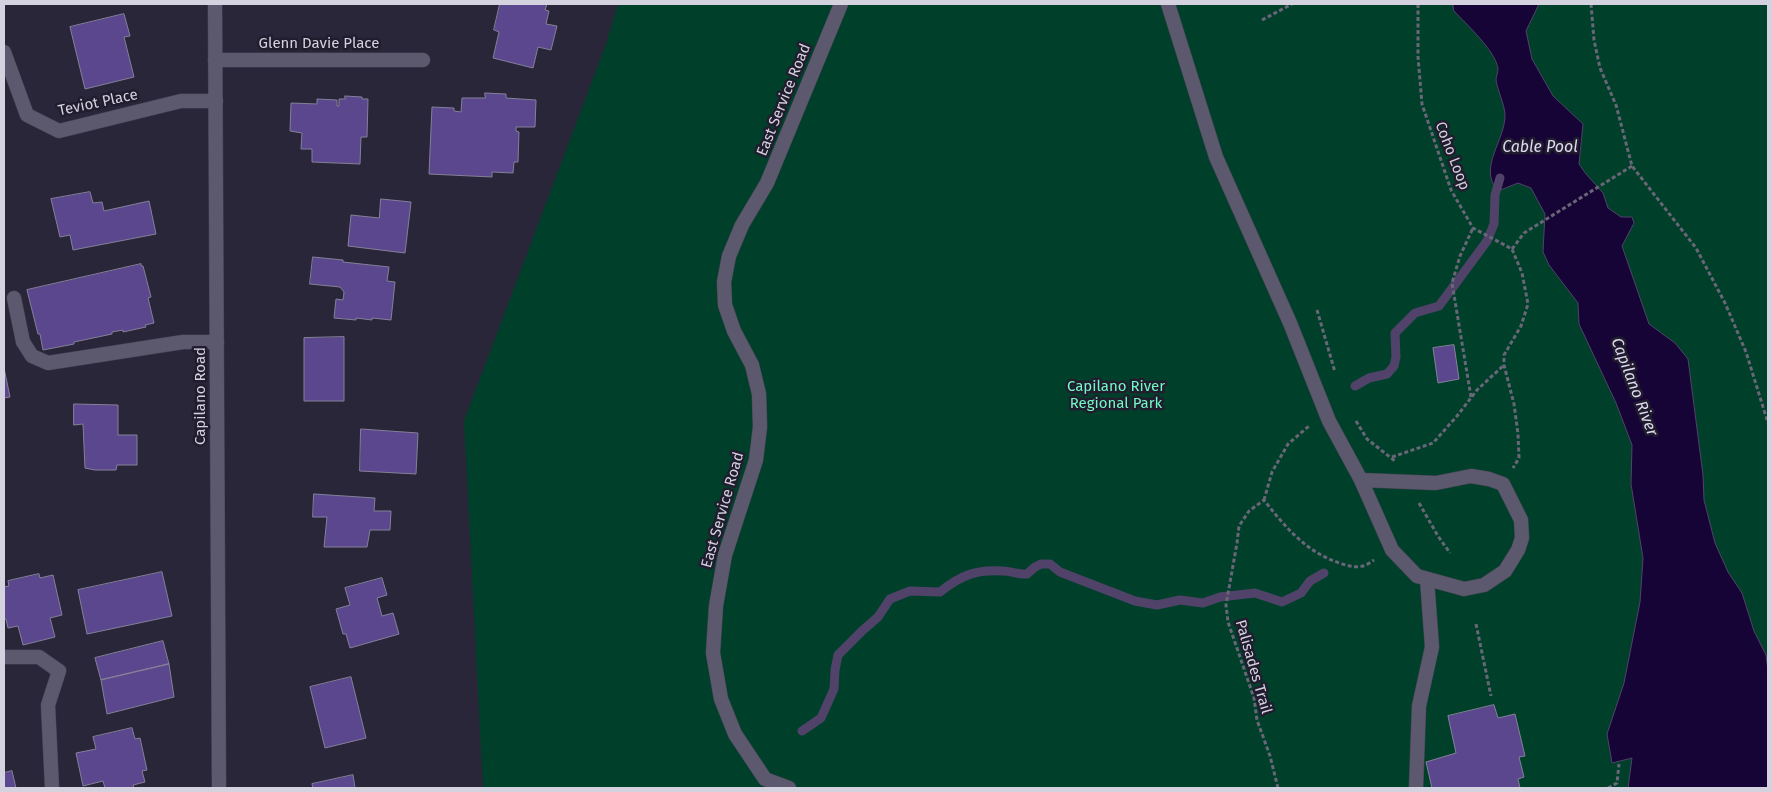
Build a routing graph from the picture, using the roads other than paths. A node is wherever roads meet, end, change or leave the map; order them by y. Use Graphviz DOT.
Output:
graph roads {
  1 [pos="215,4"];
  2 [pos="841,4"];
  3 [pos="1168,4"];
  4 [pos="4,52"];
  5 [pos="215,60"];
  6 [pos="423,60"];
  7 [pos="216,101"];
  8 [pos="14,298"];
  9 [pos="217,342"];
  10 [pos="1360,480"];
  11 [pos="1427,579"];
  12 [pos="4,657"];
  13 [pos="52,788"];
  14 [pos="219,788"];
  15 [pos="789,788"];
  16 [pos="1416,788"];
  1 -- 5 [label="main road, Capilano Road"];
  2 -- 15 [label="main road, East Service Road"];
  3 -- 10 [label="main road"];
  4 -- 7 [label="main road, Teviot Place"];
  5 -- 6 [label="main road, Glenn Davie Place"];
  5 -- 7 [label="main road, Capilano Road"];
  7 -- 9 [label="main road, Capilano Road"];
  8 -- 9 [label="main road"];
  9 -- 14 [label="main road, Capilano Road"];
  10 -- 11 [label="main road"];
  10 -- 11 [label="main road"];
  11 -- 16 [label="main road"];
  12 -- 13 [label="main road"];
}
